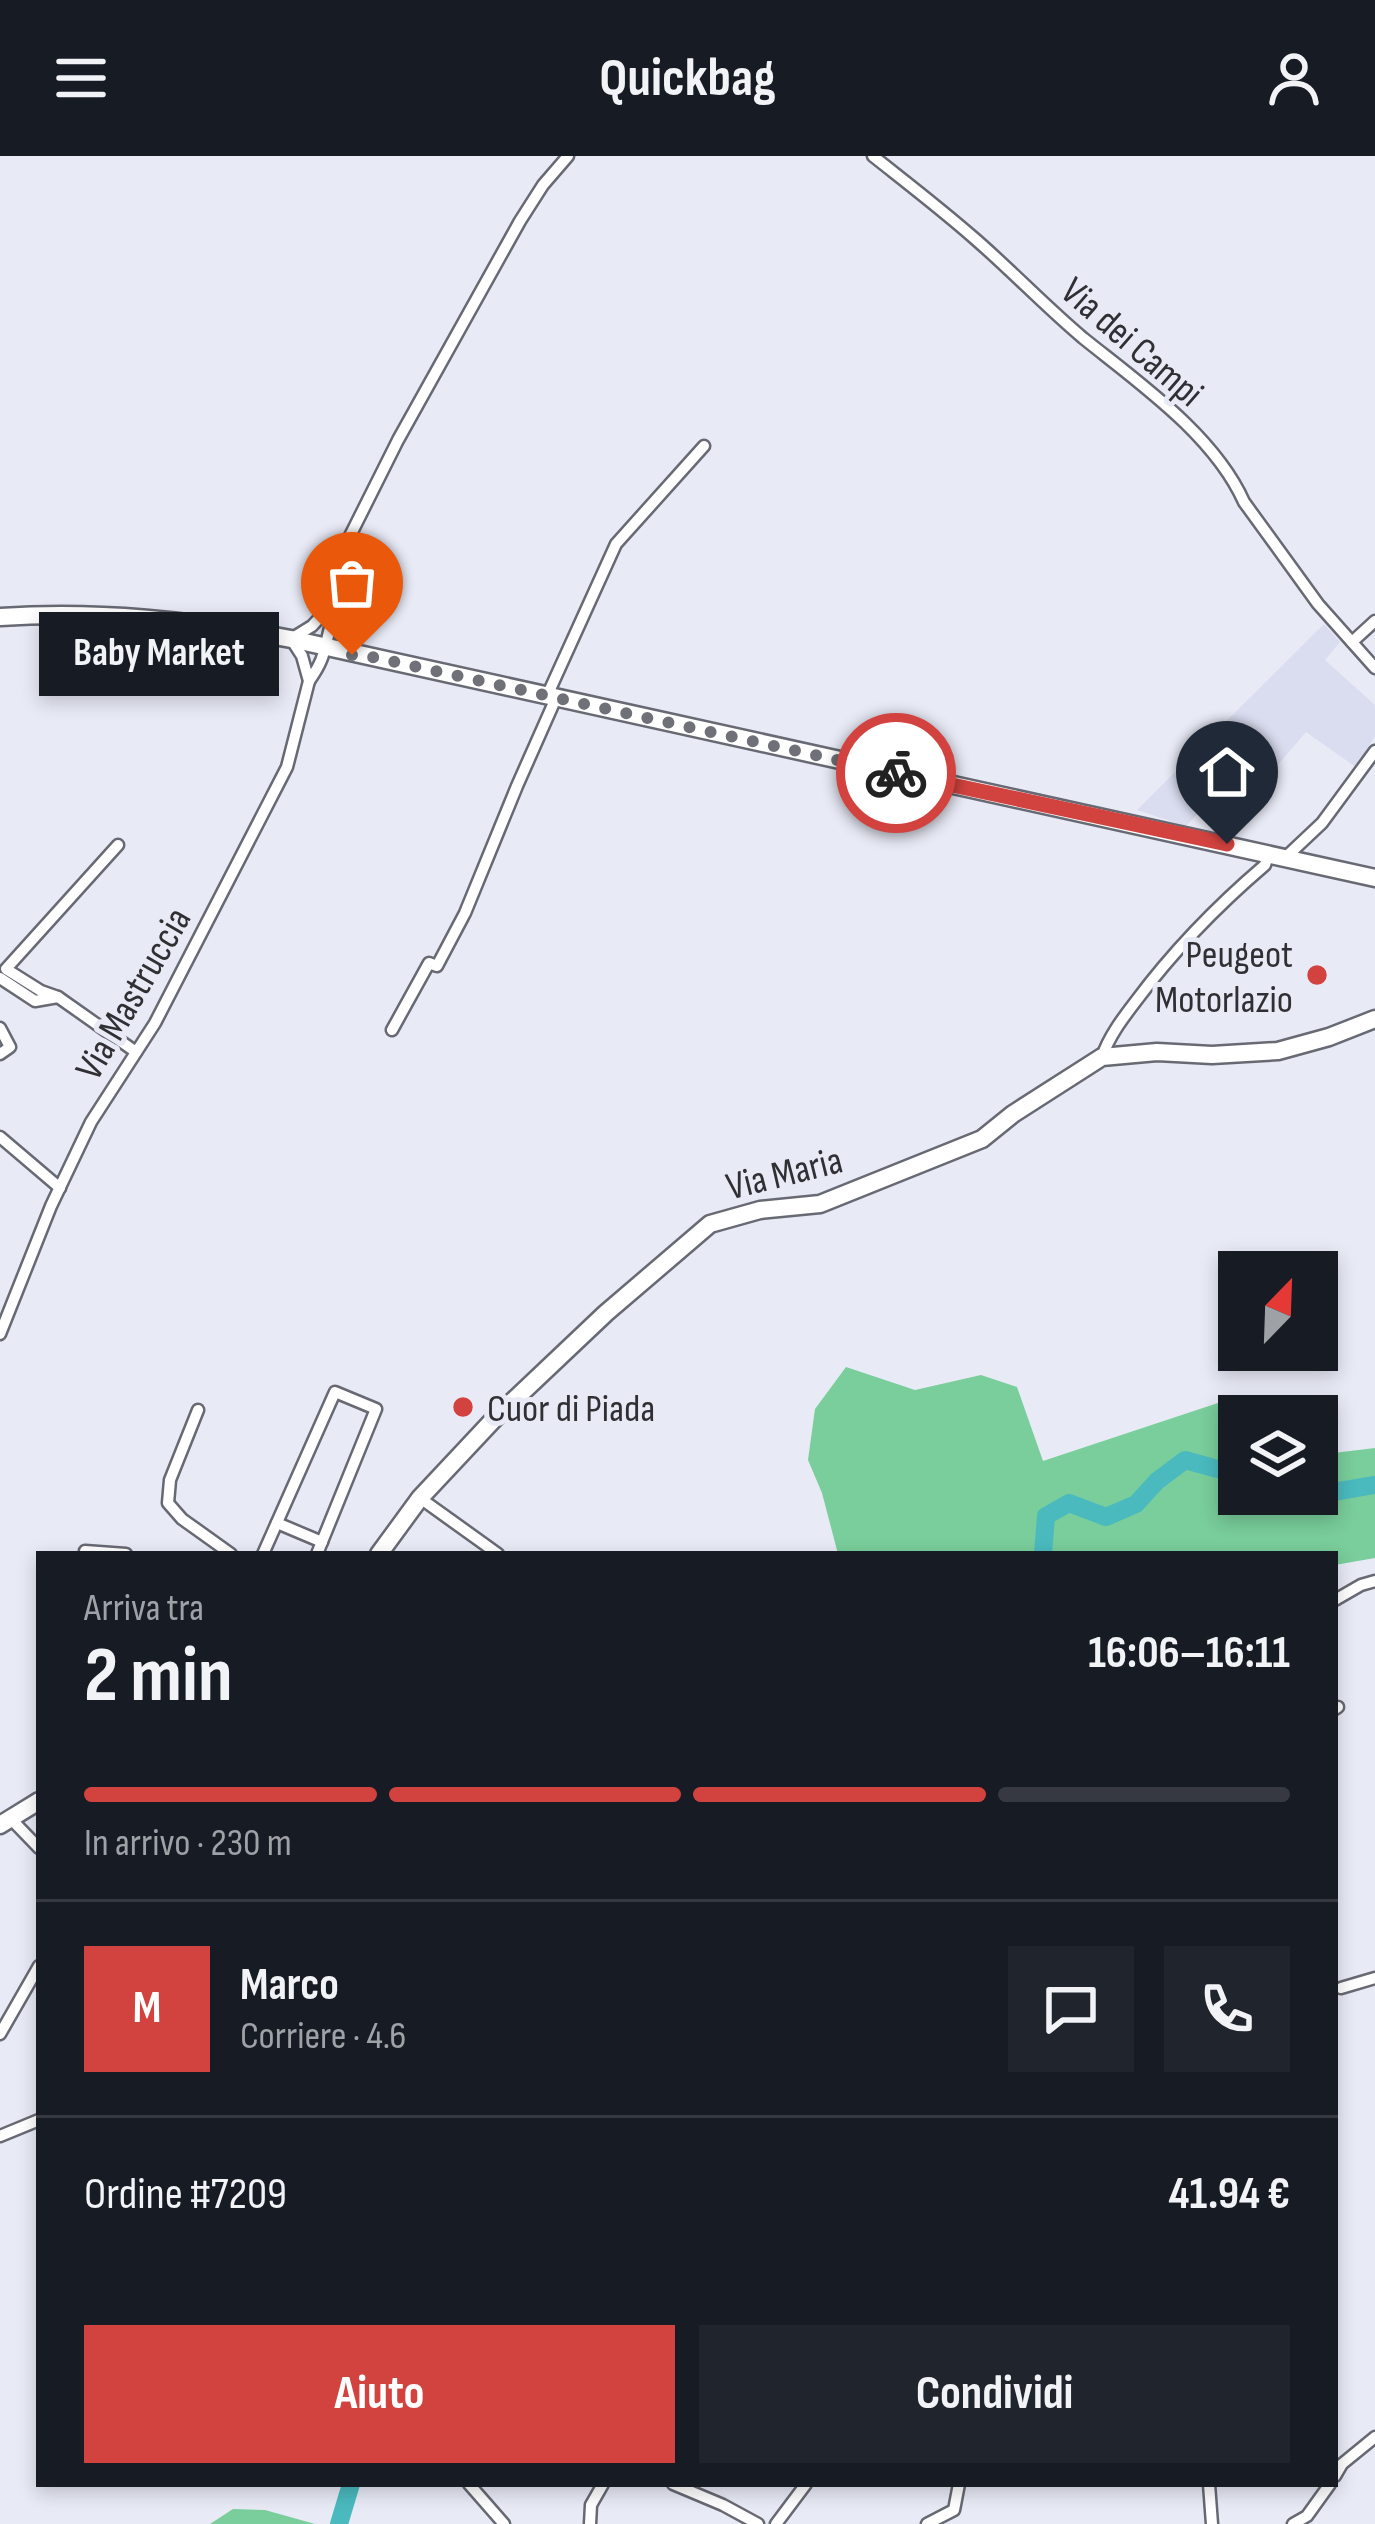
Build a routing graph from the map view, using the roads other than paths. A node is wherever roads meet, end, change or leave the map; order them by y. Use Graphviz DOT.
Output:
graph roads {
  1 [pos="568,156"];
  2 [pos="873,156"];
  3 [pos="704,446"];
  4 [pos="0,617"];
  5 [pos="326,620"];
  6 [pos="1375,621"];
  7 [pos="291,640"];
  8 [pos="1352,642"];
  9 [pos="322,646"];
  10 [pos="359,654"];
  11 [pos="1375,668"];
  12 [pos="312,674"];
  13 [pos="552,697"];
  14 [pos="1375,751"];
  15 [pos="118,845"];
  16 [pos="1278,855"];
  17 [pos="1375,878"];
  18 [pos="0,978"];
  19 [pos="58,998"];
  20 [pos="1375,1019"];
  21 [pos="0,1028"];
  22 [pos="392,1030"];
  23 [pos="136,1052"];
  24 [pos="0,1054"];
  25 [pos="1102,1058"];
  26 [pos="0,1137"];
  27 [pos="60,1188"];
  28 [pos="0,1334"];
  29 [pos="198,1410"];
  30 [pos="421,1498"];
  31 [pos="277,1523"];
  32 [pos="320,1548"];
  33 [pos="227,1551"];
  34 [pos="264,1551"];
  35 [pos="381,1551"];
  36 [pos="494,1551"];
  37 [pos="1375,1581"];
  38 [pos="1338,1598"];
  39 [pos="36,1803"];
  40 [pos="5,1822"];
  41 [pos="36,1847"];
  42 [pos="36,1971"];
  43 [pos="1375,1978"];
  44 [pos="1341,1988"];
  45 [pos="0,2034"];
  46 [pos="36,2121"];
  47 [pos="0,2136"];
  48 [pos="1375,2437"];
  49 [pos="1338,2471"];
  50 [pos="472,2487"];
  51 [pos="601,2487"];
  52 [pos="679,2487"];
  53 [pos="804,2487"];
  54 [pos="958,2487"];
  55 [pos="1209,2487"];
  56 [pos="1328,2487"];
  57 [pos="504,2524"];
  58 [pos="590,2524"];
  59 [pos="758,2524"];
  60 [pos="776,2524"];
  61 [pos="927,2524"];
  62 [pos="1212,2524"];
  63 [pos="1293,2524"];
  1 -- 5 [label="street"];
  2 -- 8 [label="street, Via dei Campi"];
  3 -- 13 [label="street"];
  4 -- 7 [label="main road"];
  5 -- 7 [label="street"];
  5 -- 9 [label="street, Via Mastruccia"];
  5 -- 10 [label="street"];
  6 -- 8 [label="street"];
  7 -- 9 [label="main road"];
  7 -- 12 [label="street"];
  8 -- 11 [label="street, Via dei Campi"];
  9 -- 10 [label="main road"];
  9 -- 12 [label="street, Via Mastruccia"];
  10 -- 12 [label="street"];
  10 -- 13 [label="main road"];
  12 -- 23 [label="street, Via Mastruccia"];
  13 -- 16 [label="main road"];
  13 -- 22 [label="street"];
  14 -- 16 [label="street"];
  15 -- 19 [label="street"];
  16 -- 17 [label="main road"];
  16 -- 25 [label="street"];
  18 -- 19 [label="street"];
  19 -- 23 [label="street"];
  20 -- 25 [label="main road, Via Maria"];
  21 -- 24 [label="street"];
  23 -- 27 [label="street, Via Mastruccia"];
  25 -- 30 [label="main road, Via Maria"];
  26 -- 27 [label="street"];
  27 -- 28 [label="street, Via Mastruccia"];
  29 -- 33 [label="street"];
  30 -- 35 [label="main road, Via Maria"];
  30 -- 36 [label="street"];
  31 -- 32 [label="street"];
  31 -- 32 [label="street"];
  31 -- 34 [label="street"];
  37 -- 38 [label="street"];
  39 -- 40 [label="main road"];
  40 -- 41 [label="street"];
  42 -- 45 [label="street"];
  43 -- 44 [label="street"];
  46 -- 47 [label="street"];
  48 -- 49 [label="street"];
  50 -- 57 [label="street"];
  51 -- 58 [label="street"];
  52 -- 59 [label="street"];
  53 -- 60 [label="street"];
  54 -- 61 [label="street"];
  55 -- 62 [label="street"];
  56 -- 63 [label="street"];
}
